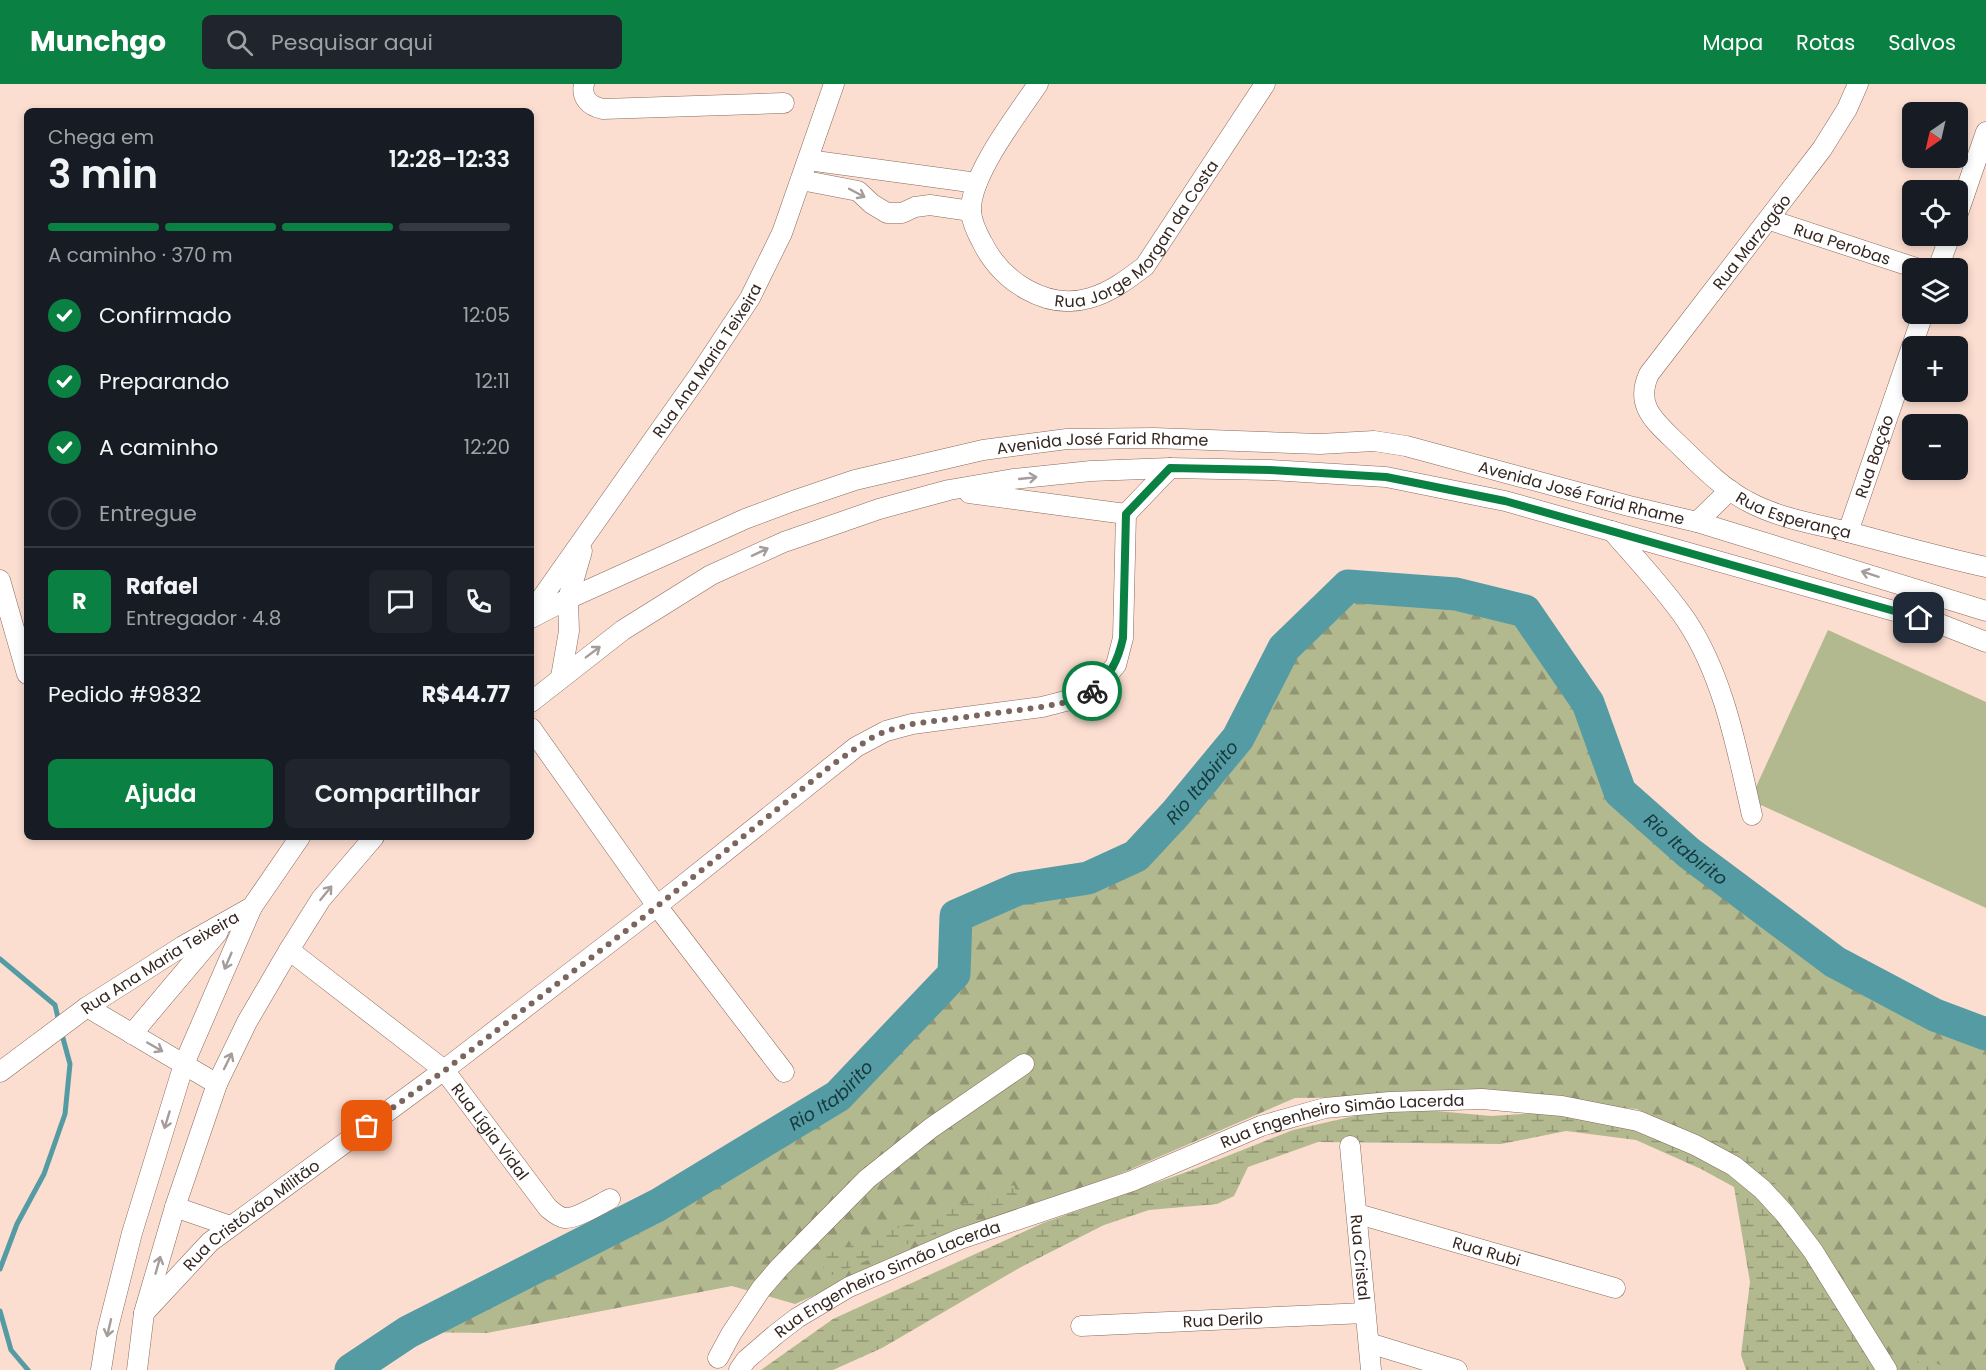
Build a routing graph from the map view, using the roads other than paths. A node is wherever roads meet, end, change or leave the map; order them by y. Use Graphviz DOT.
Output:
graph roads {
  1 [pos="584,84"];
  2 [pos="834,84"];
  3 [pos="1038,84"];
  4 [pos="1265,84"];
  5 [pos="1858,84"];
  6 [pos="784,103"];
  7 [pos="1986,132"];
  8 [pos="808,160"];
  9 [pos="801,180"];
  10 [pos="976,183"];
  11 [pos="1968,184"];
  12 [pos="971,211"];
  13 [pos="1770,220"];
  14 [pos="1902,263"];
  15 [pos="1920,324"];
  16 [pos="1643,397"];
  17 [pos="1170,468"];
  18 [pos="949,490"];
  19 [pos="1730,490"];
  20 [pos="1126,514"];
  21 [pos="1697,522"];
  22 [pos="1612,531"];
  23 [pos="588,532"];
  24 [pos="1848,532"];
  25 [pos="1984,562"];
  26 [pos="0,580"];
  27 [pos="568,598"];
  28 [pos="534,609"];
  29 [pos="1986,611"];
  30 [pos="534,616"];
  31 [pos="7,627"];
  32 [pos="1986,642"];
  33 [pos="24,667"];
  34 [pos="561,677"];
  35 [pos="534,700"];
  36 [pos="534,732"];
  37 [pos="1752,815"];
  38 [pos="298,840"];
  39 [pos="371,840"];
  40 [pos="657,906"];
  41 [pos="252,907"];
  42 [pos="226,923"];
  43 [pos="289,950"];
  44 [pos="83,1010"];
  45 [pos="132,1034"];
  46 [pos="184,1064"];
  47 [pos="1024,1064"];
  48 [pos="444,1071"];
  49 [pos="0,1072"];
  50 [pos="783,1072"];
  51 [pos="217,1084"];
  52 [pos="1350,1146"];
  53 [pos="610,1199"];
  54 [pos="175,1207"];
  55 [pos="1358,1214"];
  56 [pos="230,1226"];
  57 [pos="1615,1288"];
  58 [pos="144,1313"];
  59 [pos="1365,1313"];
  60 [pos="1082,1326"];
  61 [pos="1369,1343"];
  62 [pos="713,1364"];
  63 [pos="742,1365"];
  64 [pos="101,1366"];
  65 [pos="138,1367"];
  66 [pos="1371,1370"];
  67 [pos="1457,1370"];
  68 [pos="1887,1370"];
  1 -- 6 [label="street"];
  2 -- 8 [label="street, Rua Ana Maria Teixeira"];
  3 -- 10 [label="street, Rua Jorge Morgan da Costa"];
  4 -- 12 [label="street, Rua Jorge Morgan da Costa"];
  5 -- 13 [label="street, Rua Marzagão"];
  7 -- 11 [label="street"];
  8 -- 9 [label="street, Rua Ana Maria Teixeira"];
  8 -- 10 [label="street"];
  9 -- 12 [label="street, one-way"];
  9 -- 23 [label="street, Rua Ana Maria Teixeira"];
  10 -- 12 [label="street, Rua Jorge Morgan da Costa"];
  13 -- 14 [label="street, Rua Perobas"];
  13 -- 16 [label="street, Rua Marzagão"];
  15 -- 24 [label="street, Rua Bação"];
  16 -- 19 [label="street, Rua Esperança"];
  18 -- 17 [label="street, one-way"];
  17 -- 20 [label="street"];
  17 -- 22 [label="street"];
  18 -- 20 [label="street"];
  34 -- 18 [label="street, one-way"];
  19 -- 21 [label="street"];
  19 -- 24 [label="street, Rua Esperança"];
  20 -- 40 [label="street, Rua Cristóvão Militão"];
  21 -- 27 [label="street, Avenida José Farid Rhame"];
  29 -- 21 [label="street, Avenida José Farid Rhame, one-way"];
  22 -- 32 [label="street"];
  22 -- 37 [label="street"];
  23 -- 27 [label="street"];
  23 -- 28 [label="street, Rua Ana Maria Teixeira"];
  24 -- 25 [label="street, Rua Esperança"];
  26 -- 31 [label="street"];
  27 -- 30 [label="street, Avenida José Farid Rhame"];
  27 -- 34 [label="street"];
  31 -- 33 [label="street"];
  34 -- 35 [label="street"];
  36 -- 40 [label="street"];
  38 -- 41 [label="street, Rua Ana Maria Teixeira"];
  43 -- 39 [label="street, one-way"];
  40 -- 48 [label="street, Rua Cristóvão Militão"];
  40 -- 50 [label="street"];
  41 -- 42 [label="street, Rua Ana Maria Teixeira"];
  41 -- 46 [label="street, one-way"];
  42 -- 44 [label="street, Rua Ana Maria Teixeira"];
  42 -- 45 [label="street"];
  43 -- 48 [label="street, Rua Lígia Vidal"];
  51 -- 43 [label="street, one-way"];
  44 -- 45 [label="street"];
  44 -- 49 [label="street, Rua Ana Maria Teixeira"];
  45 -- 46 [label="street, one-way"];
  46 -- 51 [label="street"];
  46 -- 64 [label="street, one-way"];
  47 -- 62 [label="street"];
  48 -- 53 [label="street, Rua Lígia Vidal"];
  48 -- 56 [label="street, Rua Cristóvão Militão"];
  51 -- 54 [label="street"];
  52 -- 55 [label="street, Rua Cristal"];
  54 -- 56 [label="street"];
  58 -- 54 [label="street, one-way"];
  55 -- 57 [label="street, Rua Rubi"];
  55 -- 59 [label="street, Rua Cristal"];
  56 -- 58 [label="street, Rua Cristóvão Militão"];
  58 -- 65 [label="street"];
  59 -- 60 [label="street, Rua Derilo"];
  59 -- 61 [label="street, Rua Cristal"];
  61 -- 66 [label="street, Rua Cristal"];
  61 -- 67 [label="street"];
  62 -- 63 [label="street"];
  63 -- 68 [label="street, Rua Engenheiro Simão Lacerda"];
}
